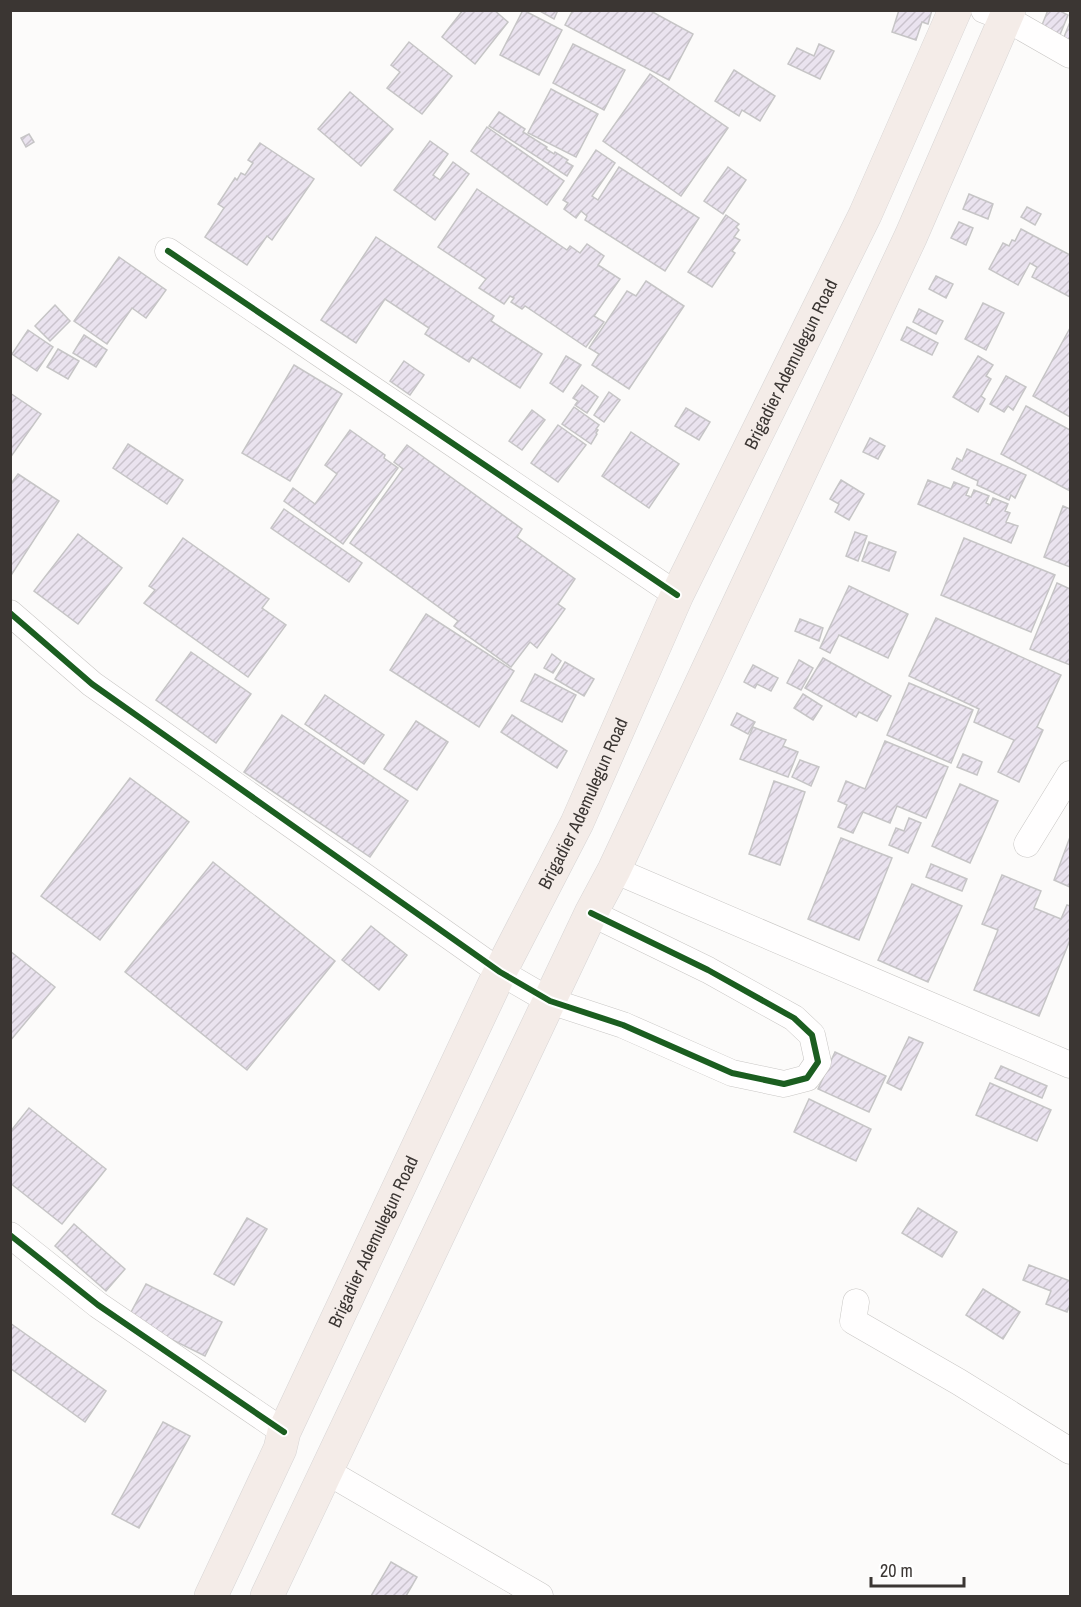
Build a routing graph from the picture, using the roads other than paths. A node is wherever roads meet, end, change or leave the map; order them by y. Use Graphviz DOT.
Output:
graph roads {
  1 [pos="955,10"];
  2 [pos="1000,13"];
  3 [pos="1071,55"];
  4 [pos="168,251"];
  5 [pos="677,595"];
  6 [pos="10,613"];
  7 [pos="1071,774"];
  8 [pos="1027,844"];
  9 [pos="614,870"];
  10 [pos="591,913"];
  11 [pos="500,972"];
  12 [pos="550,1001"];
  13 [pos="1071,1065"];
  14 [pos="10,1235"];
  15 [pos="856,1302"];
  16 [pos="284,1432"];
  17 [pos="1071,1450"];
  18 [pos="326,1471"];
  19 [pos="211,1596"];
  20 [pos="267,1596"];
  21 [pos="540,1596"];
  1 -- 5 [label="main road, Brigadier Ademulegun Road"];
  2 -- 3 [label="street"];
  2 -- 9 [label="main road"];
  4 -- 5 [label="street"];
  5 -- 11 [label="main road, Brigadier Ademulegun Road"];
  6 -- 11 [label="street"];
  7 -- 8 [label="street"];
  9 -- 10 [label="main road"];
  9 -- 13 [label="street"];
  10 -- 12 [label="main road"];
  10 -- 12 [label="street"];
  11 -- 12 [label="street"];
  11 -- 16 [label="main road, Brigadier Ademulegun Road"];
  12 -- 18 [label="main road"];
  14 -- 16 [label="street"];
  15 -- 17 [label="street"];
  16 -- 19 [label="main road, Brigadier Ademulegun Road"];
  18 -- 20 [label="main road"];
  18 -- 21 [label="street"];
}
